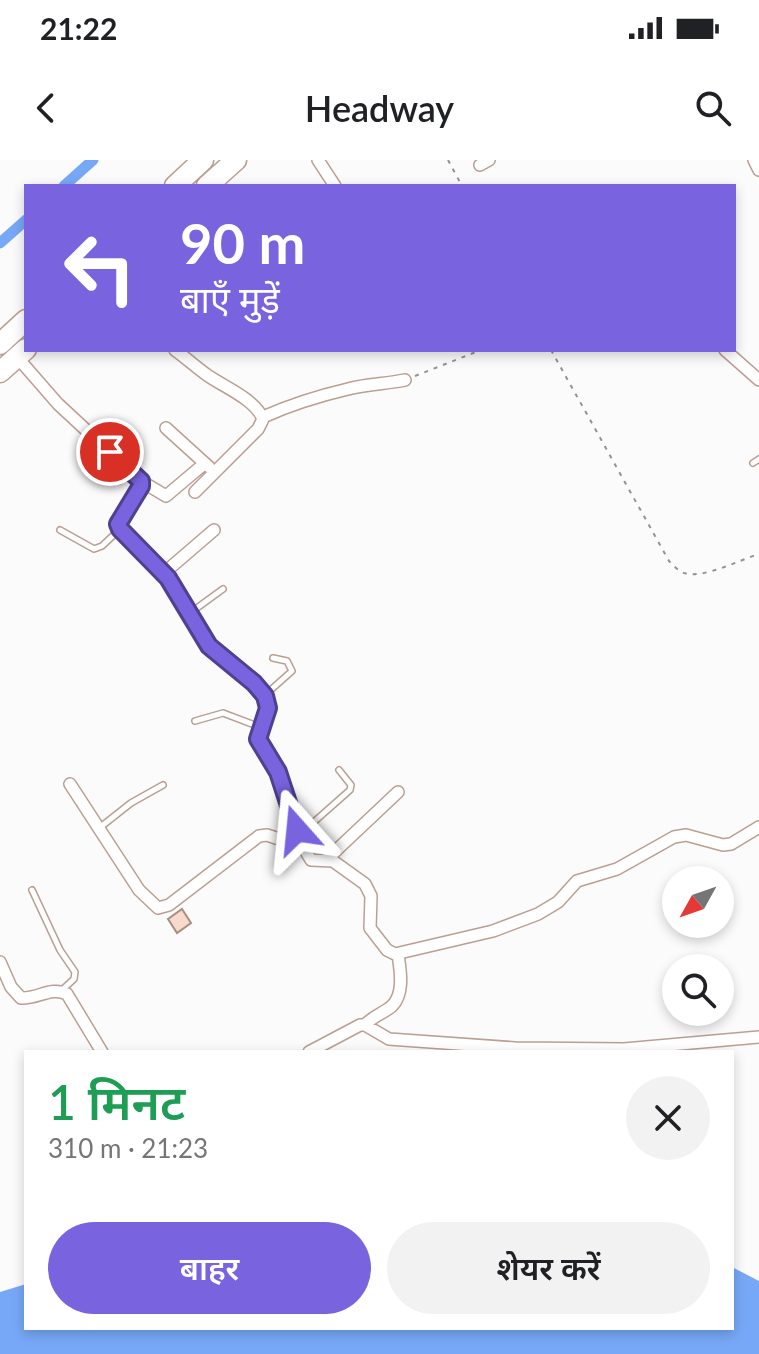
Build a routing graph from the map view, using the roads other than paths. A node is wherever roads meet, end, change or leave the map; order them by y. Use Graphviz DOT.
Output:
graph roads {
  1 [pos="203,160"];
  2 [pos="318,160"];
  3 [pos="754,160"];
  4 [pos="759,170"];
  5 [pos="177,184"];
  6 [pos="334,184"];
  7 [pos="24,322"];
  8 [pos="0,344"];
  9 [pos="182,352"];
  10 [pos="727,352"];
  11 [pos="21,353"];
  12 [pos="0,372"];
  13 [pos="405,380"];
  14 [pos="759,380"];
  15 [pos="263,417"];
  16 [pos="166,428"];
  17 [pos="204,464"];
  18 [pos="217,471"];
  19 [pos="141,481"];
  20 [pos="195,492"];
  21 [pos="120,529"];
  22 [pos="60,530"];
  23 [pos="214,530"];
  24 [pos="164,573"];
  25 [pos="223,589"];
  26 [pos="189,614"];
  27 [pos="273,658"];
  28 [pos="265,696"];
  29 [pos="195,721"];
  30 [pos="260,727"];
  31 [pos="339,770"];
  32 [pos="70,784"];
  33 [pos="163,785"];
  34 [pos="398,792"];
  35 [pos="759,827"];
  36 [pos="98,829"];
  37 [pos="296,835"];
  38 [pos="327,859"];
  39 [pos="32,890"];
  40 [pos="398,954"];
  41 [pos="0,962"];
  42 [pos="61,991"];
  43 [pos="365,1025"];
  44 [pos="759,1037"];
  45 [pos="101,1050"];
  46 [pos="313,1050"];
  1 -- 5 [label="highway"];
  2 -- 6 [label="street"];
  3 -- 4 [label="street"];
  7 -- 8 [label="highway"];
  9 -- 15 [label="street"];
  10 -- 14 [label="street"];
  11 -- 12 [label="highway"];
  11 -- 19 [label="street"];
  13 -- 15 [label="street"];
  15 -- 18 [label="street"];
  16 -- 17 [label="street"];
  17 -- 18 [label="street"];
  17 -- 19 [label="street"];
  18 -- 20 [label="street"];
  19 -- 21 [label="street"];
  21 -- 22 [label="lane"];
  21 -- 24 [label="street"];
  23 -- 24 [label="street"];
  24 -- 26 [label="street"];
  25 -- 26 [label="lane"];
  26 -- 28 [label="street"];
  27 -- 28 [label="lane"];
  28 -- 30 [label="street"];
  29 -- 30 [label="lane"];
  30 -- 37 [label="street"];
  31 -- 37 [label="lane"];
  32 -- 36 [label="street"];
  33 -- 36 [label="lane"];
  34 -- 38 [label="street"];
  35 -- 40 [label="street"];
  36 -- 37 [label="street"];
  37 -- 38 [label="street"];
  38 -- 40 [label="street"];
  39 -- 42 [label="lane"];
  40 -- 43 [label="street"];
  41 -- 42 [label="street"];
  42 -- 45 [label="street"];
  43 -- 44 [label="street"];
  43 -- 46 [label="street"];
}
